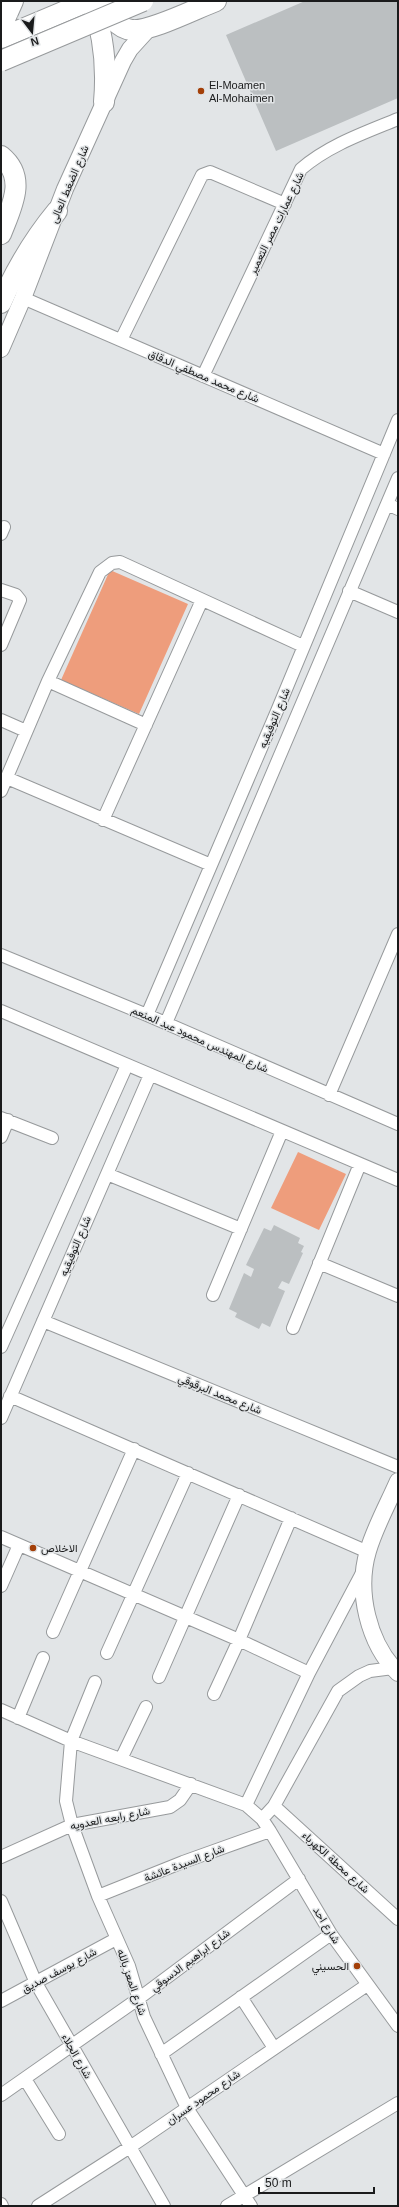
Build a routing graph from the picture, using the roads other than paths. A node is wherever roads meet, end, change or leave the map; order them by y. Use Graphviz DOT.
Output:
graph roads {
  1 [pos="12,1"];
  2 [pos="90,1"];
  3 [pos="104,1"];
  4 [pos="144,1"];
  5 [pos="216,1"];
  6 [pos="150,27"];
  7 [pos="1,28"];
  8 [pos="1,38"];
  9 [pos="1,62"];
  10 [pos="104,102"];
  11 [pos="398,119"];
  12 [pos="1,156"];
  13 [pos="285,204"];
  14 [pos="57,211"];
  15 [pos="1,234"];
  16 [pos="23,298"];
  17 [pos="1,303"];
  18 [pos="121,340"];
  19 [pos="1,349"];
  20 [pos="203,376"];
  21 [pos="398,420"];
  22 [pos="384,454"];
  23 [pos="398,478"];
  24 [pos="392,506"];
  25 [pos="1,590"];
  26 [pos="349,591"];
  27 [pos="202,600"];
  28 [pos="398,612"];
  29 [pos="1,645"];
  30 [pos="303,646"];
  31 [pos="48,681"];
  32 [pos="1,720"];
  33 [pos="146,725"];
  34 [pos="26,731"];
  35 [pos="7,778"];
  36 [pos="1,791"];
  37 [pos="103,820"];
  38 [pos="211,865"];
  39 [pos="398,934"];
  40 [pos="179,941"];
  41 [pos="197,949"];
  42 [pos="1,955"];
  43 [pos="1,1011"];
  44 [pos="147,1015"];
  45 [pos="166,1023"];
  46 [pos="127,1065"];
  47 [pos="150,1075"];
  48 [pos="329,1095"];
  49 [pos="4,1119"];
  50 [pos="398,1124"];
  51 [pos="282,1131"];
  52 [pos="1,1137"];
  53 [pos="52,1138"];
  54 [pos="360,1164"];
  55 [pos="106,1174"];
  56 [pos="398,1180"];
  57 [pos="241,1230"];
  58 [pos="319,1263"];
  59 [pos="213,1295"];
  60 [pos="398,1296"];
  61 [pos="43,1321"];
  62 [pos="293,1328"];
  63 [pos="1,1346"];
  64 [pos="10,1396"];
  65 [pos="1,1418"];
  66 [pos="134,1449"];
  67 [pos="398,1467"];
  68 [pos="188,1473"];
  69 [pos="398,1481"];
  70 [pos="239,1495"];
  71 [pos="291,1518"];
  72 [pos="1,1537"];
  73 [pos="19,1545"];
  74 [pos="368,1552"];
  75 [pos="364,1569"];
  76 [pos="81,1572"];
  77 [pos="1,1586"];
  78 [pos="134,1595"];
  79 [pos="186,1617"];
  80 [pos="53,1632"];
  81 [pos="239,1640"];
  82 [pos="107,1653"];
  83 [pos="43,1658"];
  84 [pos="396,1670"];
  85 [pos="309,1673"];
  86 [pos="159,1677"];
  87 [pos="95,1682"];
  88 [pos="214,1694"];
  89 [pos="146,1707"];
  90 [pos="1,1710"];
  91 [pos="18,1718"];
  92 [pos="71,1740"];
  93 [pos="121,1759"];
  94 [pos="191,1784"];
  95 [pos="246,1805"];
  96 [pos="274,1806"];
  97 [pos="262,1820"];
  98 [pos="72,1825"];
  99 [pos="270,1831"];
  100 [pos="1,1857"];
  101 [pos="299,1879"];
  102 [pos="98,1896"];
  103 [pos="1,1901"];
  104 [pos="398,1919"];
  105 [pos="331,1934"];
  106 [pos="116,1939"];
  107 [pos="36,1983"];
  108 [pos="367,1985"];
  109 [pos="242,1997"];
  110 [pos="138,2000"];
  111 [pos="1,2001"];
  112 [pos="398,2026"];
  113 [pos="72,2047"];
  114 [pos="274,2048"];
  115 [pos="161,2054"];
  116 [pos="25,2080"];
  117 [pos="1,2095"];
  118 [pos="398,2103"];
  119 [pos="187,2108"];
  120 [pos="59,2134"];
  121 [pos="130,2147"];
  122 [pos="244,2195"];
  123 [pos="38,2206"];
  124 [pos="164,2206"];
  125 [pos="227,2206"];
  126 [pos="251,2206"];
  1 -- 7 [label="main road"];
  2 -- 8 [label="main road"];
  2 -- 10 [label="main road"];
  3 -- 6 [label="main road"];
  4 -- 9 [label="main road, bridge"];
  5 -- 6 [label="main road"];
  6 -- 10 [label="street, شارع الضغط العالى"];
  10 -- 14 [label="street, شارع الضغط العالى"];
  11 -- 13 [label="street, شارع عمارات مصر التعمير"];
  12 -- 15 [label="main road"];
  13 -- 18 [label="street"];
  13 -- 20 [label="street, شارع عمارات مصر التعمير"];
  14 -- 16 [label="street, شارع الضغط العالى"];
  14 -- 17 [label="main road"];
  16 -- 18 [label="street, شارع محمد مصطفي الدقاق"];
  16 -- 19 [label="street, شارع الضغط العالى"];
  18 -- 20 [label="street, شارع محمد مصطفي الدقاق"];
  20 -- 22 [label="street, شارع محمد مصطفي الدقاق"];
  21 -- 22 [label="street, شارع التوفيقيه"];
  22 -- 30 [label="street, شارع التوفيقيه"];
  23 -- 24 [label="street, شارع التوفيقيه"];
  24 -- 26 [label="street, شارع التوفيقيه"];
  25 -- 29 [label="street"];
  26 -- 28 [label="street"];
  26 -- 41 [label="street, شارع التوفيقيه"];
  27 -- 30 [label="street"];
  27 -- 31 [label="street"];
  27 -- 33 [label="street"];
  30 -- 38 [label="street, شارع التوفيقيه"];
  31 -- 33 [label="street"];
  31 -- 34 [label="street"];
  32 -- 34 [label="street"];
  33 -- 37 [label="street"];
  34 -- 35 [label="street"];
  35 -- 36 [label="street"];
  35 -- 37 [label="street"];
  37 -- 38 [label="street"];
  38 -- 40 [label="street, شارع التوفيقيه"];
  39 -- 48 [label="street"];
  40 -- 41 [label="street"];
  40 -- 44 [label="street, شارع التوفيقيه"];
  41 -- 45 [label="street, شارع التوفيقيه"];
  42 -- 44 [label="street, شارع المهندس محمود عبد المنعم"];
  43 -- 46 [label="street"];
  44 -- 45 [label="street, شارع المهندس محمود عبد المنعم"];
  45 -- 48 [label="street, شارع المهندس محمود عبد المنعم"];
  46 -- 47 [label="street"];
  46 -- 63 [label="street"];
  47 -- 51 [label="street"];
  47 -- 55 [label="street, شارع التوفيقيه"];
  48 -- 50 [label="street, شارع المهندس محمود عبد المنعم"];
  49 -- 52 [label="street"];
  49 -- 53 [label="street"];
  51 -- 54 [label="street"];
  51 -- 57 [label="street"];
  54 -- 56 [label="street"];
  54 -- 58 [label="street"];
  55 -- 57 [label="street"];
  55 -- 61 [label="street, شارع التوفيقيه"];
  57 -- 59 [label="street"];
  58 -- 60 [label="street"];
  58 -- 62 [label="street"];
  61 -- 64 [label="street, شارع التوفيقيه"];
  61 -- 67 [label="street, شارع محمد البرقوقي"];
  64 -- 65 [label="street, شارع التوفيقيه"];
  64 -- 66 [label="street"];
  66 -- 68 [label="street"];
  66 -- 76 [label="street"];
  68 -- 70 [label="street"];
  68 -- 78 [label="street"];
  69 -- 74 [label="street"];
  70 -- 71 [label="street"];
  70 -- 79 [label="street"];
  71 -- 74 [label="street"];
  71 -- 81 [label="street"];
  72 -- 73 [label="street"];
  73 -- 76 [label="street"];
  73 -- 77 [label="street"];
  74 -- 75 [label="street"];
  75 -- 84 [label="street"];
  75 -- 85 [label="street"];
  76 -- 78 [label="street"];
  76 -- 80 [label="street"];
  78 -- 79 [label="street"];
  78 -- 82 [label="street"];
  79 -- 81 [label="street"];
  79 -- 86 [label="street"];
  81 -- 85 [label="street"];
  81 -- 88 [label="street"];
  83 -- 91 [label="street"];
  84 -- 96 [label="street"];
  85 -- 95 [label="street"];
  87 -- 92 [label="street, شارع المعز بالله"];
  89 -- 93 [label="street"];
  90 -- 91 [label="street"];
  91 -- 92 [label="street"];
  92 -- 93 [label="street"];
  92 -- 98 [label="street, شارع المعز بالله"];
  93 -- 94 [label="street"];
  94 -- 95 [label="street"];
  94 -- 98 [label="street, شارع رابعه العدويه"];
  95 -- 97 [label="street"];
  96 -- 97 [label="street"];
  96 -- 104 [label="street, شارع محطة الكهرباء"];
  97 -- 99 [label="street, شارع احد"];
  98 -- 100 [label="street, شارع رابعه العدويه"];
  98 -- 102 [label="street, شارع المعز بالله"];
  99 -- 101 [label="street, شارع احد"];
  99 -- 102 [label="street, شارع السيدة عائشة"];
  101 -- 105 [label="street, شارع احد"];
  101 -- 110 [label="street, شارع ابراهيم الدسوقي"];
  102 -- 106 [label="street, شارع المعز بالله"];
  103 -- 107 [label="street, شارع الجلاء"];
  105 -- 108 [label="street, شارع احد"];
  105 -- 109 [label="street"];
  106 -- 107 [label="street, شارع يوسف صديق"];
  106 -- 110 [label="street, شارع المعز بالله"];
  107 -- 111 [label="street, شارع يوسف صديق"];
  107 -- 113 [label="street, شارع الجلاء"];
  108 -- 112 [label="street, شارع احد"];
  108 -- 114 [label="street, شارع محمود عسران"];
  109 -- 114 [label="street"];
  109 -- 115 [label="street"];
  110 -- 113 [label="street, شارع ابراهيم الدسوقي"];
  110 -- 115 [label="street, شارع المعز بالله"];
  113 -- 116 [label="street, شارع ابراهيم الدسوقي"];
  113 -- 121 [label="street, شارع الجلاء"];
  114 -- 119 [label="street, شارع محمود عسران"];
  115 -- 119 [label="street, شارع المعز بالله"];
  116 -- 117 [label="street, شارع ابراهيم الدسوقي"];
  116 -- 120 [label="street"];
  118 -- 122 [label="street"];
  119 -- 121 [label="street, شارع محمود عسران"];
  119 -- 122 [label="street, شارع المعز بالله"];
  121 -- 123 [label="street, شارع محمود عسران"];
  121 -- 124 [label="street, شارع الجلاء"];
  122 -- 125 [label="street"];
  122 -- 126 [label="street, شارع المعز بالله"];
}
